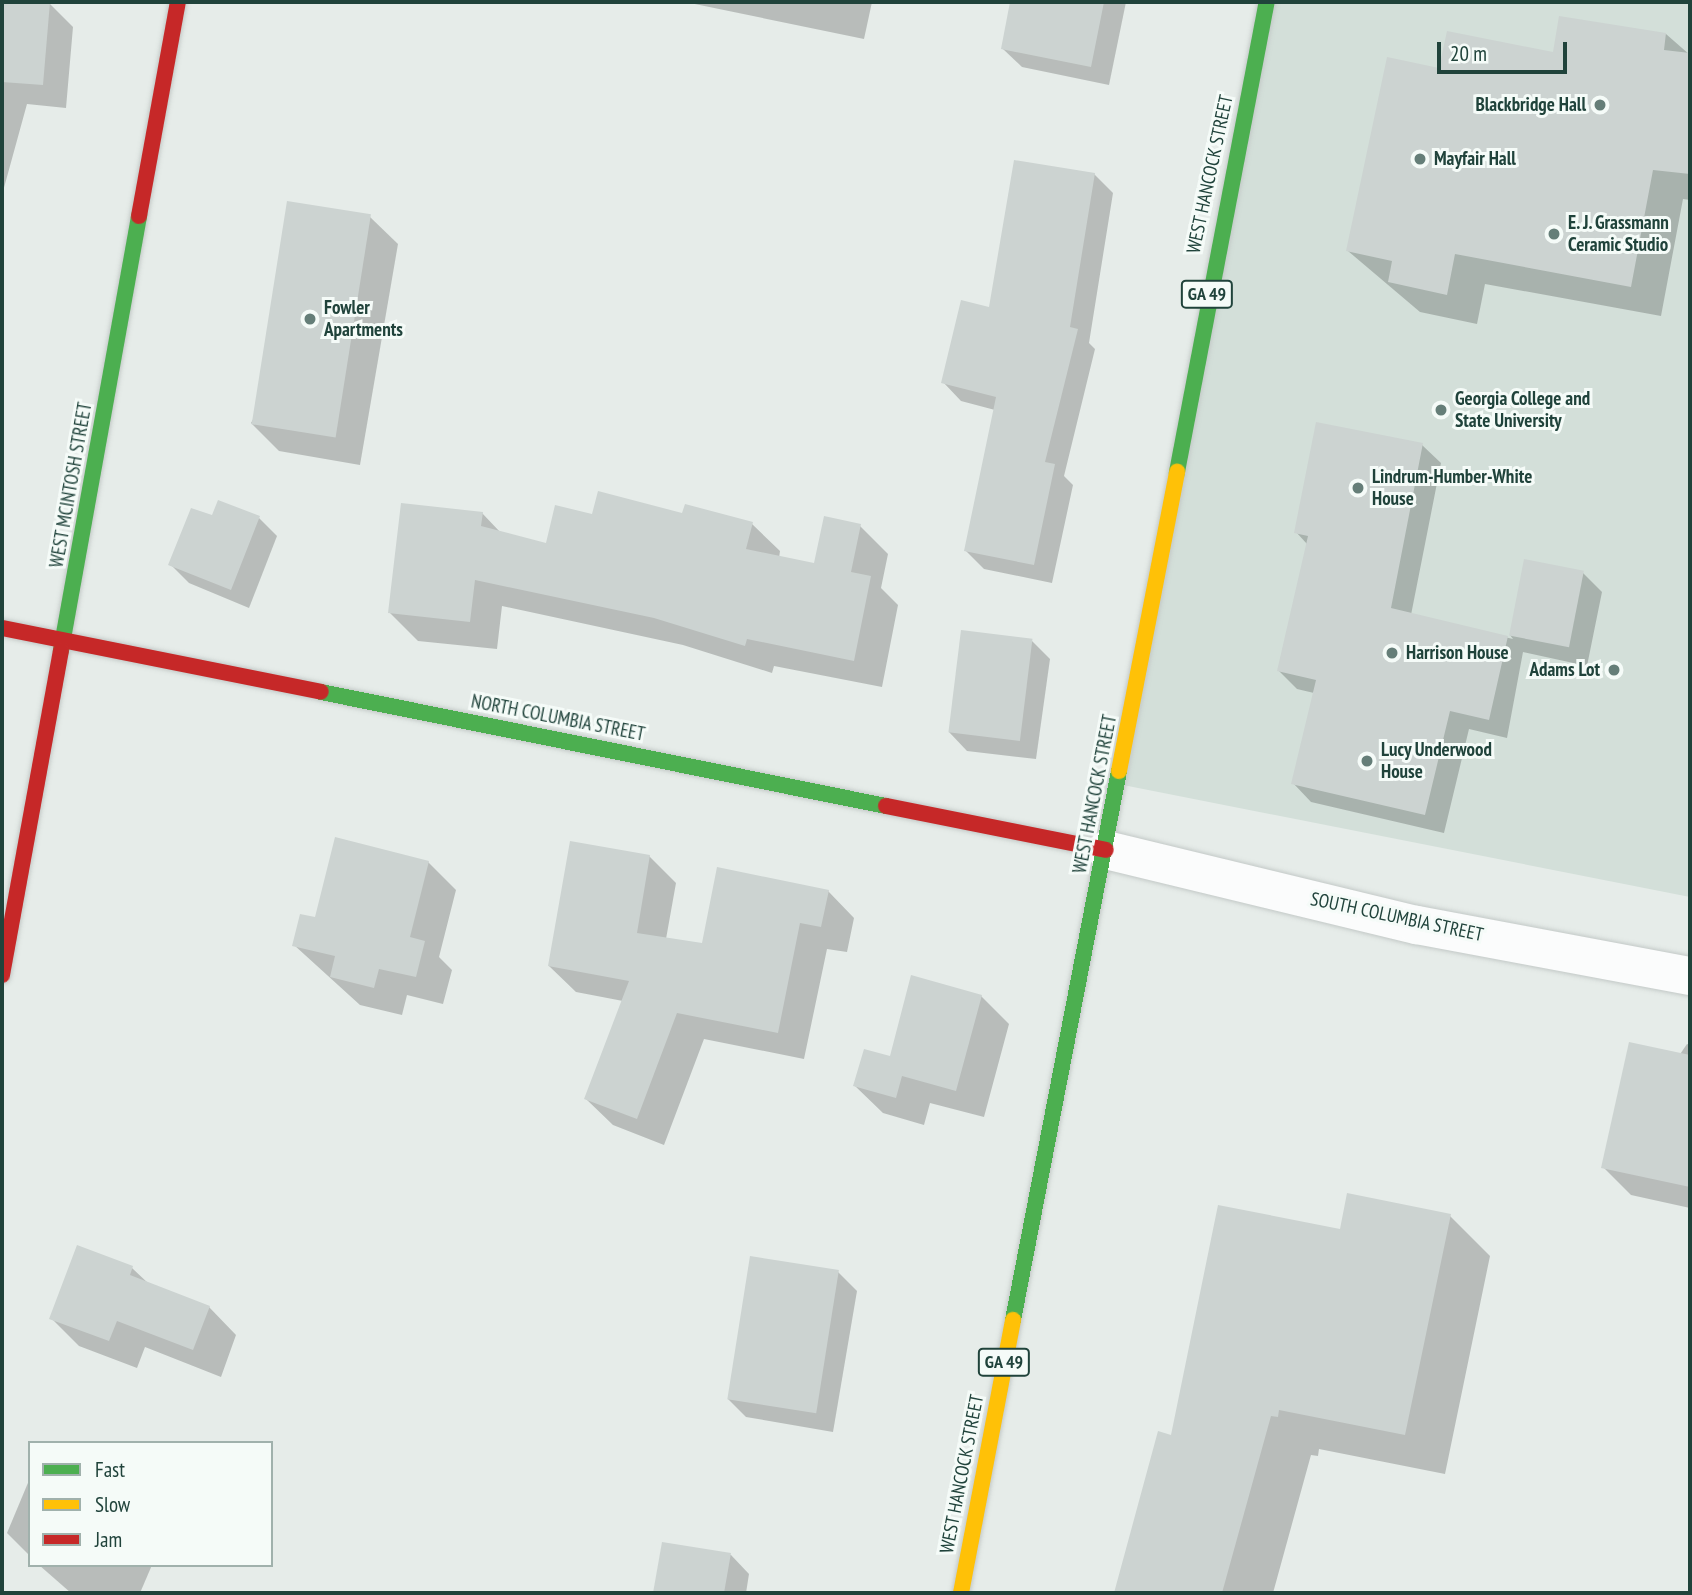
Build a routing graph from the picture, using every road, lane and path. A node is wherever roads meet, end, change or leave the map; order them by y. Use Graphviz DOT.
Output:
graph roads {
  1 [pos="178,2"];
  2 [pos="1267,2"];
  3 [pos="2,628"];
  4 [pos="65,640"];
  5 [pos="1106,850"];
  6 [pos="2,975"];
  7 [pos="1690,976"];
  8 [pos="961,1593"];
  1 -- 4 [label="street, WEST MCINTOSH STREET"];
  2 -- 5 [label="street, WEST HANCOCK STREET / GA 49"];
  3 -- 4 [label="street, NORTH COLUMBIA STREET"];
  4 -- 5 [label="street, NORTH COLUMBIA STREET"];
  4 -- 6 [label="street, WEST MCINTOSH STREET"];
  5 -- 7 [label="street, SOUTH COLUMBIA STREET"];
  5 -- 8 [label="street, WEST HANCOCK STREET / GA 49"];
}
